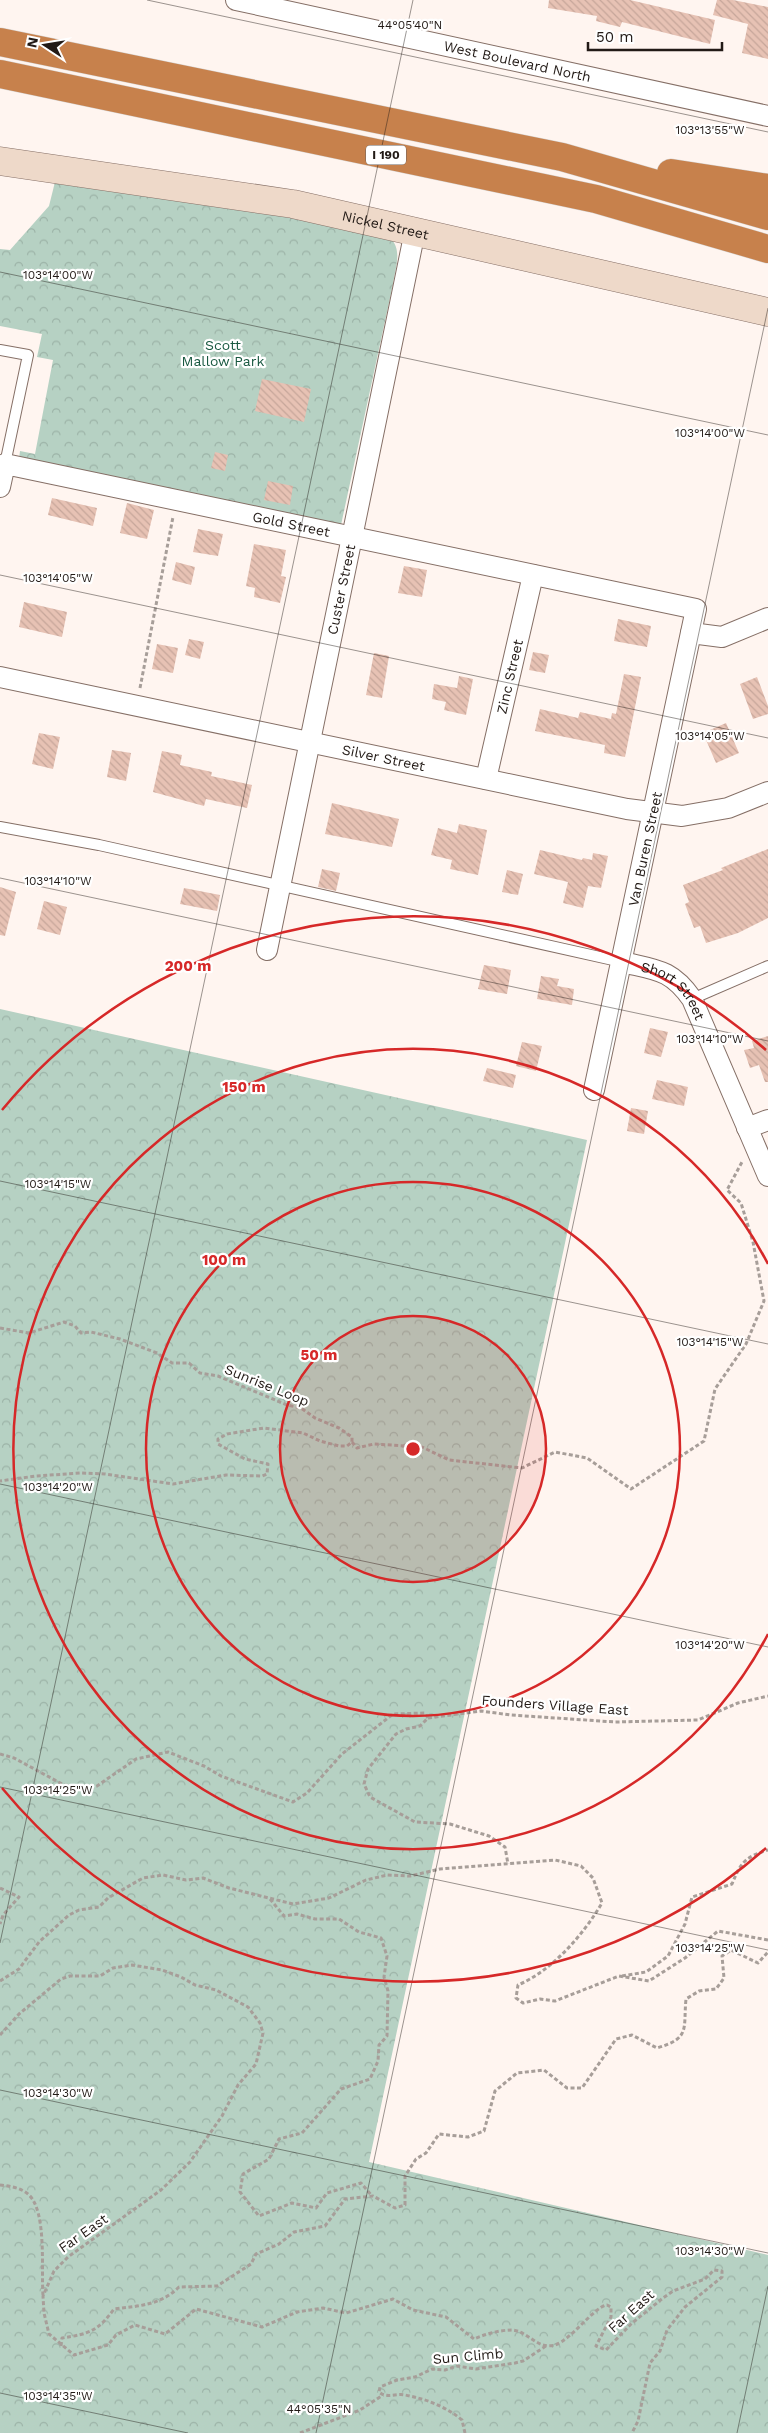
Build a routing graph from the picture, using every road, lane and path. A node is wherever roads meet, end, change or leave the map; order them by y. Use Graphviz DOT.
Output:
graph roads {
  1 [pos="236,0"];
  2 [pos="302,7"];
  3 [pos="0,42"];
  4 [pos="0,74"];
  5 [pos="768,116"];
  6 [pos="562,157"];
  7 [pos="0,161"];
  8 [pos="768,188"];
  9 [pos="596,199"];
  10 [pos="768,216"];
  11 [pos="415,231"];
  12 [pos="768,249"];
  13 [pos="768,261"];
  14 [pos="768,312"];
  15 [pos="0,350"];
  16 [pos="5,464"];
  17 [pos="0,487"];
  18 [pos="176,500"];
  19 [pos="352,536"];
  20 [pos="533,575"];
  21 [pos="696,609"];
  22 [pos="768,618"];
  23 [pos="691,633"];
  24 [pos="0,677"];
  25 [pos="136,706"];
  26 [pos="309,742"];
  27 [pos="486,779"];
  28 [pos="768,792"];
  29 [pos="653,812"];
  30 [pos="0,827"];
  31 [pos="281,885"];
  32 [pos="267,950"];
  33 [pos="622,962"];
  34 [pos="768,966"];
  35 [pos="692,999"];
  36 [pos="594,1090"];
  37 [pos="768,1120"];
  38 [pos="747,1128"];
  39 [pos="768,1176"];
  40 [pos="0,1328"];
  41 [pos="352,1442"];
  42 [pos="0,1481"];
  43 [pos="768,1696"];
  44 [pos="428,1718"];
  45 [pos="0,1754"];
  46 [pos="768,1850"];
  47 [pos="508,1864"];
  48 [pos="0,1888"];
  49 [pos="269,1898"];
  50 [pos="0,1924"];
  51 [pos="768,1940"];
  52 [pos="768,1952"];
  53 [pos="619,1976"];
  54 [pos="0,1980"];
  55 [pos="0,2036"];
  56 [pos="0,2185"];
  57 [pos="373,2196"];
  58 [pos="43,2296"];
  59 [pos="61,2346"];
  60 [pos="546,2346"];
  61 [pos="383,2395"];
  62 [pos="300,2433"];
  63 [pos="465,2433"];
  64 [pos="632,2433"];
  1 -- 2 [label="street, West Boulevard North"];
  2 -- 5 [label="street, West Boulevard North"];
  3 -- 6 [label="highway, I 190"];
  4 -- 9 [label="highway, I 190"];
  6 -- 8 [label="highway"];
  6 -- 10 [label="highway, I 190"];
  7 -- 11 [label="main road, Nickel Street"];
  9 -- 12 [label="highway, I 190"];
  9 -- 13 [label="highway"];
  11 -- 14 [label="main road, Nickel Street"];
  11 -- 19 [label="street, Custer Street"];
  15 -- 16 [label="lane"];
  16 -- 17 [label="street"];
  16 -- 18 [label="street, Gold Street"];
  18 -- 19 [label="street, Gold Street"];
  18 -- 25 [label="path"];
  19 -- 20 [label="street, Gold Street"];
  19 -- 26 [label="street, Custer Street"];
  20 -- 21 [label="street, Gold Street"];
  20 -- 27 [label="street, Zinc Street"];
  21 -- 23 [label="street, Van Buren Street"];
  22 -- 23 [label="street"];
  23 -- 29 [label="street, Van Buren Street"];
  24 -- 25 [label="street, Silver Street"];
  25 -- 26 [label="street, Silver Street"];
  26 -- 27 [label="street, Silver Street"];
  26 -- 31 [label="street, Custer Street"];
  27 -- 29 [label="street, Silver Street"];
  28 -- 29 [label="street, Silver Street"];
  29 -- 33 [label="street, Van Buren Street"];
  30 -- 31 [label="lane"];
  31 -- 32 [label="street, Custer Street"];
  31 -- 33 [label="lane"];
  33 -- 35 [label="street, Short Street"];
  33 -- 36 [label="street, Van Buren Street"];
  34 -- 35 [label="lane"];
  35 -- 38 [label="street, Short Street"];
  37 -- 38 [label="street"];
  38 -- 39 [label="street, Short Street"];
  38 -- 41 [label="path"];
  40 -- 41 [label="path, Sunrise Loop"];
  41 -- 42 [label="path"];
  43 -- 44 [label="path, Founders Village East"];
  44 -- 45 [label="path"];
  44 -- 47 [label="path"];
  46 -- 53 [label="path"];
  47 -- 49 [label="path"];
  47 -- 53 [label="path"];
  48 -- 50 [label="path"];
  49 -- 54 [label="path"];
  49 -- 57 [label="path"];
  51 -- 53 [label="path"];
  52 -- 57 [label="path"];
  55 -- 58 [label="path, Far East"];
  56 -- 58 [label="path"];
  57 -- 59 [label="path"];
  58 -- 59 [label="path"];
  59 -- 60 [label="path"];
  60 -- 61 [label="path, Sun Climb"];
  60 -- 64 [label="path, Far East"];
  61 -- 62 [label="path"];
  61 -- 63 [label="path"];
}
